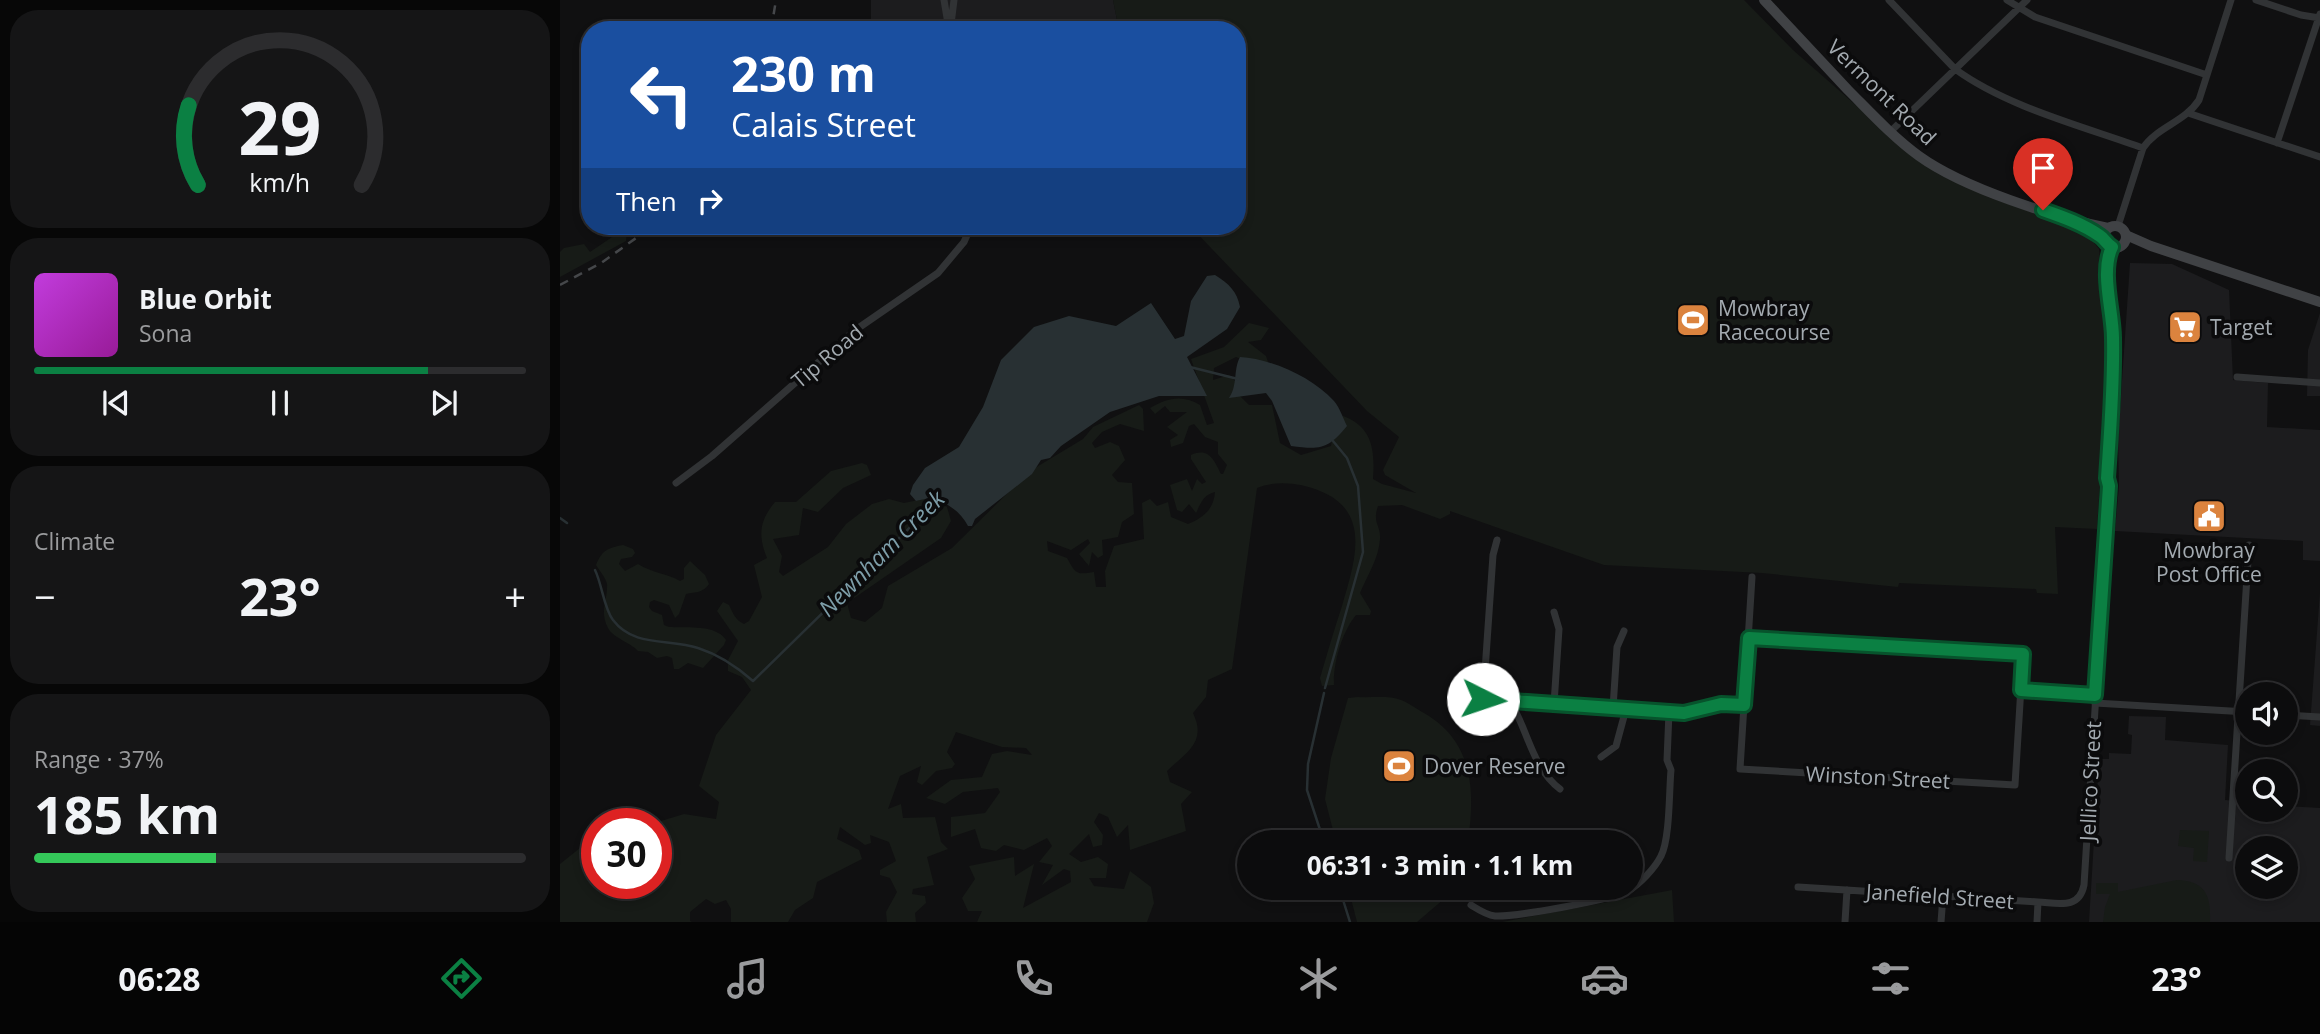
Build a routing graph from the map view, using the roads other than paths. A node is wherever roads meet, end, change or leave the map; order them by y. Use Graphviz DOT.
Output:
graph roads {
  1 [pos="944,0"];
  2 [pos="954,0"];
  3 [pos="1764,0"];
  4 [pos="1889,0"];
  5 [pos="2007,0"];
  6 [pos="2027,0"];
  7 [pos="2231,0"];
  8 [pos="2256,0"];
  9 [pos="2018,8"];
  10 [pos="2320,17"];
  11 [pos="948,21"];
  12 [pos="951,21"];
  13 [pos="1955,69"];
  14 [pos="2207,75"];
  15 [pos="2188,113"];
  16 [pos="1890,132"];
  17 [pos="2277,143"];
  18 [pos="2143,148"];
  19 [pos="2320,157"];
  20 [pos="2114,232"];
  21 [pos="967,235"];
  22 [pos="2151,246"];
  23 [pos="2116,247"];
  24 [pos="2320,302"];
  25 [pos="2237,377"];
  26 [pos="2320,383"];
  27 [pos="676,484"];
  28 [pos="1497,540"];
  29 [pos="2249,545"];
  30 [pos="1752,577"];
  31 [pos="1554,612"];
  32 [pos="1624,631"];
  33 [pos="1749,638"];
  34 [pos="2244,682"];
  35 [pos="2021,690"];
  36 [pos="2095,699"];
  37 [pos="1510,701"];
  38 [pos="1554,704"];
  39 [pos="1744,705"];
  40 [pos="1613,708"];
  41 [pos="1626,709"];
  42 [pos="2235,711"];
  43 [pos="1669,712"];
  44 [pos="2298,716"];
  45 [pos="2320,717"];
  46 [pos="2240,745"];
  47 [pos="1601,757"];
  48 [pos="1560,789"];
  49 [pos="2229,858"];
  50 [pos="1798,887"];
  51 [pos="1847,890"];
  52 [pos="1943,896"];
  53 [pos="2080,897"];
  54 [pos="2038,902"];
  55 [pos="1471,905"];
  56 [pos="1844,922"];
  57 [pos="1941,922"];
  58 [pos="2037,922"];
  1 -- 11 [label="street"];
  2 -- 12 [label="street"];
  3 -- 16 [label="street, Vermont Road"];
  4 -- 13 [label="street"];
  5 -- 9 [label="street"];
  6 -- 9 [label="street"];
  7 -- 14 [label="street"];
  8 -- 10 [label="street"];
  9 -- 13 [label="street"];
  9 -- 14 [label="street"];
  10 -- 17 [label="street"];
  13 -- 16 [label="street"];
  13 -- 18 [label="street"];
  14 -- 15 [label="street"];
  15 -- 17 [label="street"];
  15 -- 18 [label="street"];
  16 -- 20 [label="street, Vermont Road"];
  17 -- 19 [label="street"];
  18 -- 20 [label="street"];
  20 -- 22 [label="street, Vermont Road"];
  20 -- 23 [label="street"];
  20 -- 23 [label="street"];
  21 -- 27 [label="street, Tip Road"];
  22 -- 23 [label="street, Vermont Road"];
  22 -- 24 [label="street, Vermont Road"];
  23 -- 36 [label="street, Jellico Street"];
  25 -- 26 [label="street"];
  28 -- 37 [label="street"];
  29 -- 34 [label="street"];
  30 -- 33 [label="street"];
  31 -- 38 [label="street"];
  32 -- 40 [label="street"];
  33 -- 35 [label="street"];
  33 -- 39 [label="street"];
  35 -- 36 [label="street"];
  35 -- 39 [label="street, Winston Street"];
  36 -- 42 [label="street"];
  36 -- 53 [label="street, Jellico Street"];
  37 -- 38 [label="street"];
  37 -- 48 [label="street"];
  38 -- 40 [label="street"];
  39 -- 43 [label="street"];
  40 -- 41 [label="street"];
  41 -- 43 [label="street"];
  41 -- 47 [label="street"];
  43 -- 55 [label="street"];
  44 -- 45 [label="street"];
  46 -- 49 [label="street"];
  50 -- 51 [label="street, Janefield Street"];
  51 -- 52 [label="street, Janefield Street"];
  51 -- 56 [label="street"];
  52 -- 54 [label="street, Janefield Street"];
  52 -- 57 [label="street"];
  53 -- 54 [label="street, Janefield Street"];
  54 -- 58 [label="street"];
}
